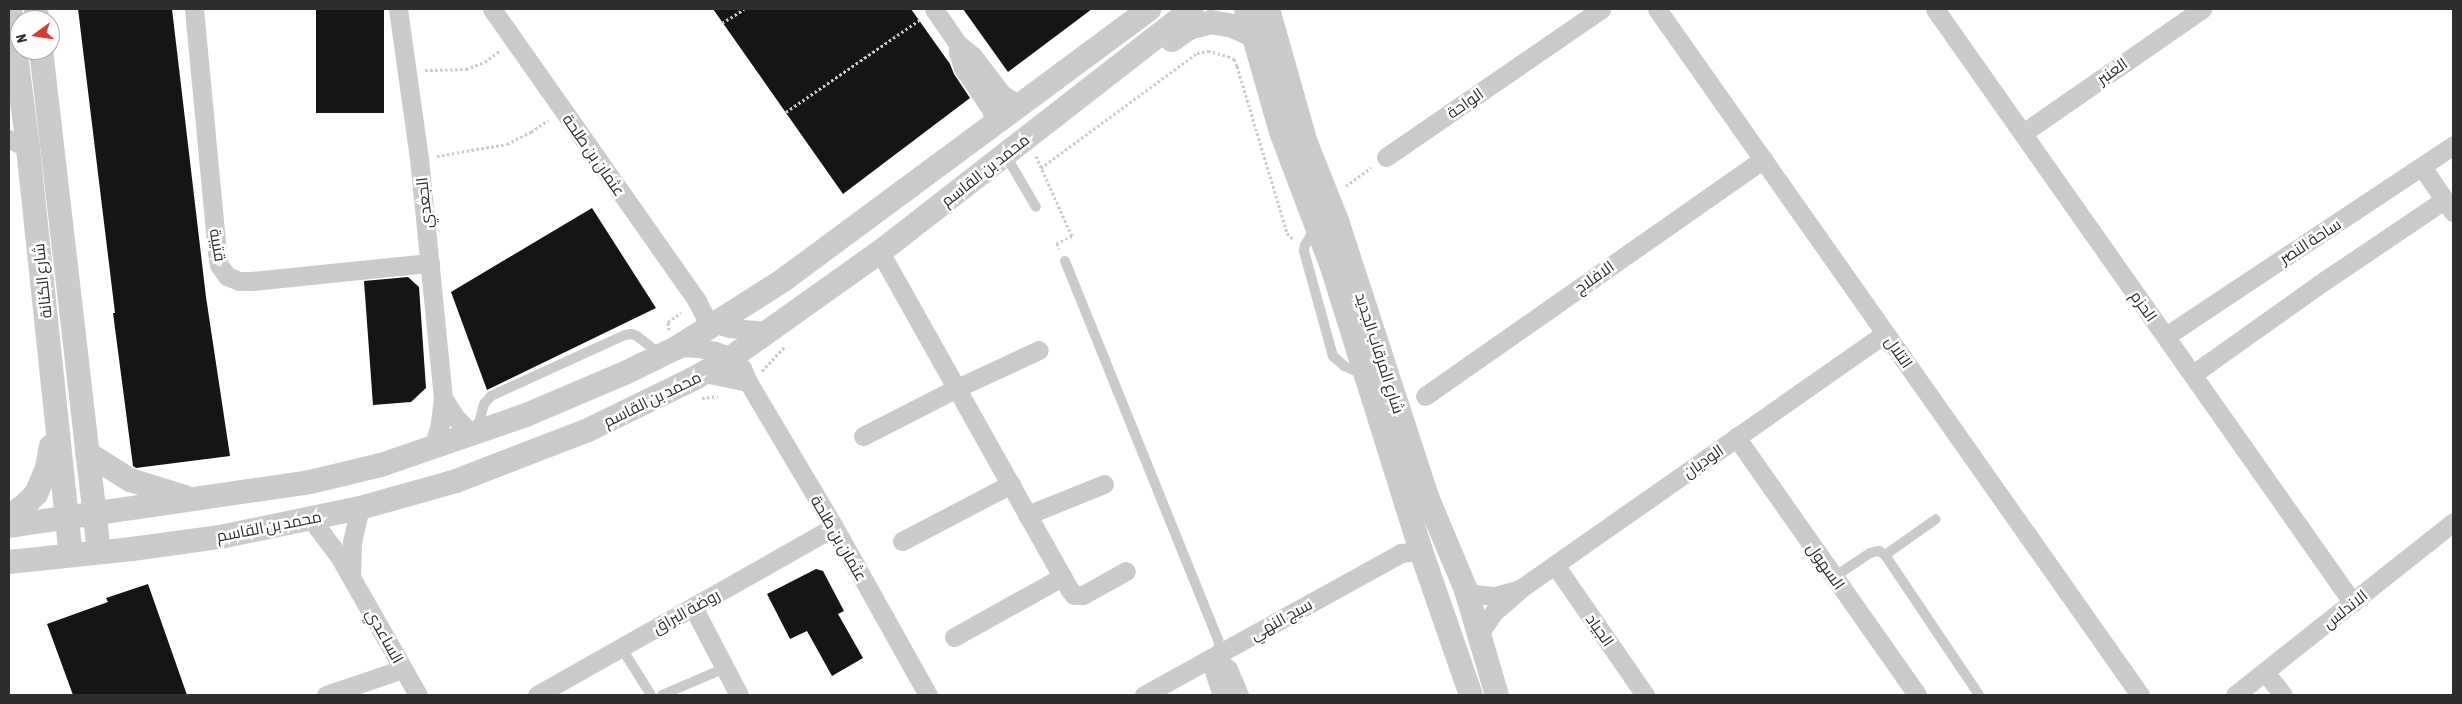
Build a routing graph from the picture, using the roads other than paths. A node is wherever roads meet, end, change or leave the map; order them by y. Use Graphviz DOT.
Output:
graph roads {
  1 [pos="10,9"];
  2 [pos="194,9"];
  3 [pos="398,9"];
  4 [pos="492,9"];
  5 [pos="934,9"];
  6 [pos="1149,9"];
  7 [pos="1192,9"];
  8 [pos="1246,9"];
  9 [pos="1268,9"];
  10 [pos="1282,9"];
  11 [pos="1601,9"];
  12 [pos="1657,9"];
  13 [pos="1935,9"];
  14 [pos="2202,9"];
  15 [pos="1254,36"];
  16 [pos="958,44"];
  17 [pos="1282,58"];
  18 [pos="42,60"];
  19 [pos="1106,75"];
  20 [pos="1019,105"];
  21 [pos="15,111"];
  22 [pos="996,124"];
  23 [pos="2022,134"];
  24 [pos="18,144"];
  25 [pos="2453,145"];
  26 [pos="1003,156"];
  27 [pos="1386,157"];
  28 [pos="1763,159"];
  29 [pos="2422,167"];
  30 [pos="2449,206"];
  31 [pos="1033,208"];
  32 [pos="1318,224"];
  33 [pos="880,252"];
  34 [pos="1066,261"];
  35 [pos="430,263"];
  36 [pos="697,301"];
  37 [pos="738,311"];
  38 [pos="716,324"];
  39 [pos="769,331"];
  40 [pos="1885,332"];
  41 [pos="2166,336"];
  42 [pos="1039,350"];
  43 [pos="670,351"];
  44 [pos="732,357"];
  45 [pos="704,373"];
  46 [pos="2193,374"];
  47 [pos="1367,376"];
  48 [pos="748,382"];
  49 [pos="957,388"];
  50 [pos="1425,396"];
  51 [pos="443,398"];
  52 [pos="55,420"];
  53 [pos="475,434"];
  54 [pos="863,436"];
  55 [pos="1736,437"];
  56 [pos="433,448"];
  57 [pos="87,453"];
  58 [pos="1011,484"];
  59 [pos="1104,484"];
  60 [pos="196,500"];
  61 [pos="360,508"];
  62 [pos="95,513"];
  63 [pos="1027,514"];
  64 [pos="9,516"];
  65 [pos="66,518"];
  66 [pos="311,518"];
  67 [pos="1936,519"];
  68 [pos="2453,522"];
  69 [pos="9,526"];
  70 [pos="834,527"];
  71 [pos="902,541"];
  72 [pos="1421,551"];
  73 [pos="99,552"];
  74 [pos="71,554"];
  75 [pos="1885,555"];
  76 [pos="9,562"];
  77 [pos="1555,564"];
  78 [pos="1126,571"];
  79 [pos="352,577"];
  80 [pos="1062,577"];
  81 [pos="1834,577"];
  82 [pos="1520,589"];
  83 [pos="1466,590"];
  84 [pos="2353,603"];
  85 [pos="693,607"];
  86 [pos="1479,634"];
  87 [pos="954,637"];
  88 [pos="622,647"];
  89 [pos="1214,658"];
  90 [pos="725,668"];
  91 [pos="403,669"];
  92 [pos="2265,672"];
  93 [pos="1495,689"];
  94 [pos="1910,693"];
  95 [pos="737,694"];
  96 [pos="326,695"];
  97 [pos="418,695"];
  98 [pos="537,695"];
  99 [pos="651,695"];
  100 [pos="662,695"];
  101 [pos="928,695"];
  102 [pos="1144,695"];
  103 [pos="1222,695"];
  104 [pos="1239,695"];
  105 [pos="1471,695"];
  106 [pos="1646,695"];
  107 [pos="1979,695"];
  108 [pos="2140,695"];
  109 [pos="2235,695"];
  110 [pos="2284,695"];
  1 -- 21 [label="street, شارع الكنانة"];
  2 -- 35 [label="street, قتيبة"];
  3 -- 35 [label="street, الجعدي"];
  4 -- 36 [label="street, عثمان بن طلحة"];
  5 -- 16 [label="street"];
  6 -- 20 [label="street, محمد بن القاسم"];
  7 -- 19 [label="street, محمد بن القاسم"];
  8 -- 15 [label="street, شارع المرقاب الجديد"];
  9 -- 17 [label="street, شارع المرقاب الجديد"];
  10 -- 17 [label="street"];
  11 -- 27 [label="street, الواحة"];
  12 -- 28 [label="street, التلال"];
  13 -- 23 [label="street, الحزم"];
  14 -- 23 [label="street, العنبر"];
  15 -- 19 [label="street"];
  15 -- 32 [label="street, شارع المرقاب الجديد"];
  16 -- 20 [label="street"];
  16 -- 22 [label="street"];
  17 -- 83 [label="street, شارع المرقاب الجديد"];
  18 -- 57 [label="street, شارع الكنانة"];
  19 -- 26 [label="street, محمد بن القاسم"];
  20 -- 22 [label="street, محمد بن القاسم"];
  21 -- 24 [label="street, شارع الكنانة"];
  22 -- 37 [label="street, محمد بن القاسم"];
  23 -- 41 [label="street, الحزم"];
  24 -- 52 [label="street, شارع الكنانة"];
  25 -- 29 [label="street, ساحة النصر"];
  26 -- 31 [label="lane"];
  26 -- 33 [label="street, محمد بن القاسم"];
  28 -- 40 [label="street, التلال"];
  28 -- 50 [label="street, الافلاج"];
  29 -- 30 [label="street"];
  29 -- 41 [label="street, ساحة النصر"];
  30 -- 46 [label="street"];
  32 -- 47 [label="street, شارع المرقاب الجديد"];
  32 -- 47 [label="lane"];
  33 -- 39 [label="street, محمد بن القاسم"];
  33 -- 49 [label="street"];
  34 -- 89 [label="lane"];
  35 -- 51 [label="street, الجعدي"];
  36 -- 37 [label="street"];
  36 -- 38 [label="street, عثمان بن طلحة"];
  37 -- 38 [label="street, محمد بن القاسم"];
  38 -- 39 [label="street"];
  38 -- 43 [label="street, محمد بن القاسم"];
  39 -- 44 [label="street, محمد بن القاسم"];
  40 -- 55 [label="street, الوديان"];
  40 -- 108 [label="street, التلال"];
  41 -- 46 [label="street, الحزم"];
  42 -- 49 [label="street"];
  43 -- 44 [label="street"];
  43 -- 53 [label="street, محمد بن القاسم"];
  43 -- 53 [label="lane"];
  44 -- 45 [label="street, محمد بن القاسم"];
  44 -- 48 [label="street, عثمان بن طلحة"];
  45 -- 48 [label="street"];
  45 -- 61 [label="street, محمد بن القاسم"];
  46 -- 84 [label="street, الحزم"];
  47 -- 72 [label="street, شارع المرقاب الجديد"];
  48 -- 70 [label="street, عثمان بن طلحة"];
  49 -- 54 [label="street"];
  49 -- 58 [label="street"];
  51 -- 53 [label="street, الجعدي"];
  51 -- 56 [label="street, الجعدي"];
  52 -- 64 [label="street"];
  52 -- 65 [label="street, شارع الكنانة"];
  53 -- 56 [label="street, محمد بن القاسم"];
  55 -- 77 [label="street, الوديان"];
  55 -- 81 [label="street, السهول"];
  56 -- 60 [label="street, محمد بن القاسم"];
  57 -- 60 [label="street"];
  57 -- 62 [label="street, شارع الكنانة"];
  58 -- 63 [label="street"];
  58 -- 71 [label="street"];
  59 -- 63 [label="street"];
  60 -- 62 [label="street, محمد بن القاسم"];
  61 -- 66 [label="street, محمد بن القاسم"];
  61 -- 79 [label="street, الساعدي"];
  62 -- 65 [label="street, محمد بن القاسم"];
  62 -- 73 [label="street, شارع الكنانة"];
  63 -- 80 [label="street"];
  65 -- 69 [label="street, محمد بن القاسم"];
  65 -- 74 [label="street, شارع الكنانة"];
  66 -- 73 [label="street, محمد بن القاسم"];
  66 -- 79 [label="street, الساعدي"];
  67 -- 75 [label="lane"];
  68 -- 84 [label="street, الاندلس"];
  70 -- 85 [label="street, روضة البراق"];
  70 -- 101 [label="street, عثمان بن طلحة"];
  72 -- 89 [label="street, سيج النهي"];
  72 -- 93 [label="street"];
  72 -- 105 [label="street, شارع المرقاب الجديد"];
  73 -- 74 [label="street, محمد بن القاسم"];
  74 -- 76 [label="street, محمد بن القاسم"];
  75 -- 81 [label="lane"];
  75 -- 107 [label="lane"];
  77 -- 82 [label="street, الوديان"];
  77 -- 106 [label="street, الجياد"];
  78 -- 80 [label="street"];
  79 -- 91 [label="street, الساعدي"];
  80 -- 87 [label="street"];
  81 -- 94 [label="street, السهول"];
  82 -- 83 [label="street, الوديان"];
  82 -- 86 [label="street, الوديان"];
  83 -- 86 [label="street, شارع المرقاب الجديد"];
  84 -- 92 [label="street, الاندلس"];
  85 -- 88 [label="street, روضة البراق"];
  85 -- 90 [label="street"];
  86 -- 93 [label="street, شارع المرقاب الجديد"];
  88 -- 98 [label="street, روضة البراق"];
  88 -- 99 [label="lane"];
  89 -- 102 [label="street, سيج النهي"];
  89 -- 103 [label="street"];
  89 -- 104 [label="street"];
  90 -- 95 [label="street"];
  90 -- 100 [label="lane"];
  91 -- 96 [label="street"];
  91 -- 97 [label="street, الساعدي"];
  92 -- 109 [label="street, الاندلس"];
  92 -- 110 [label="street"];
}
